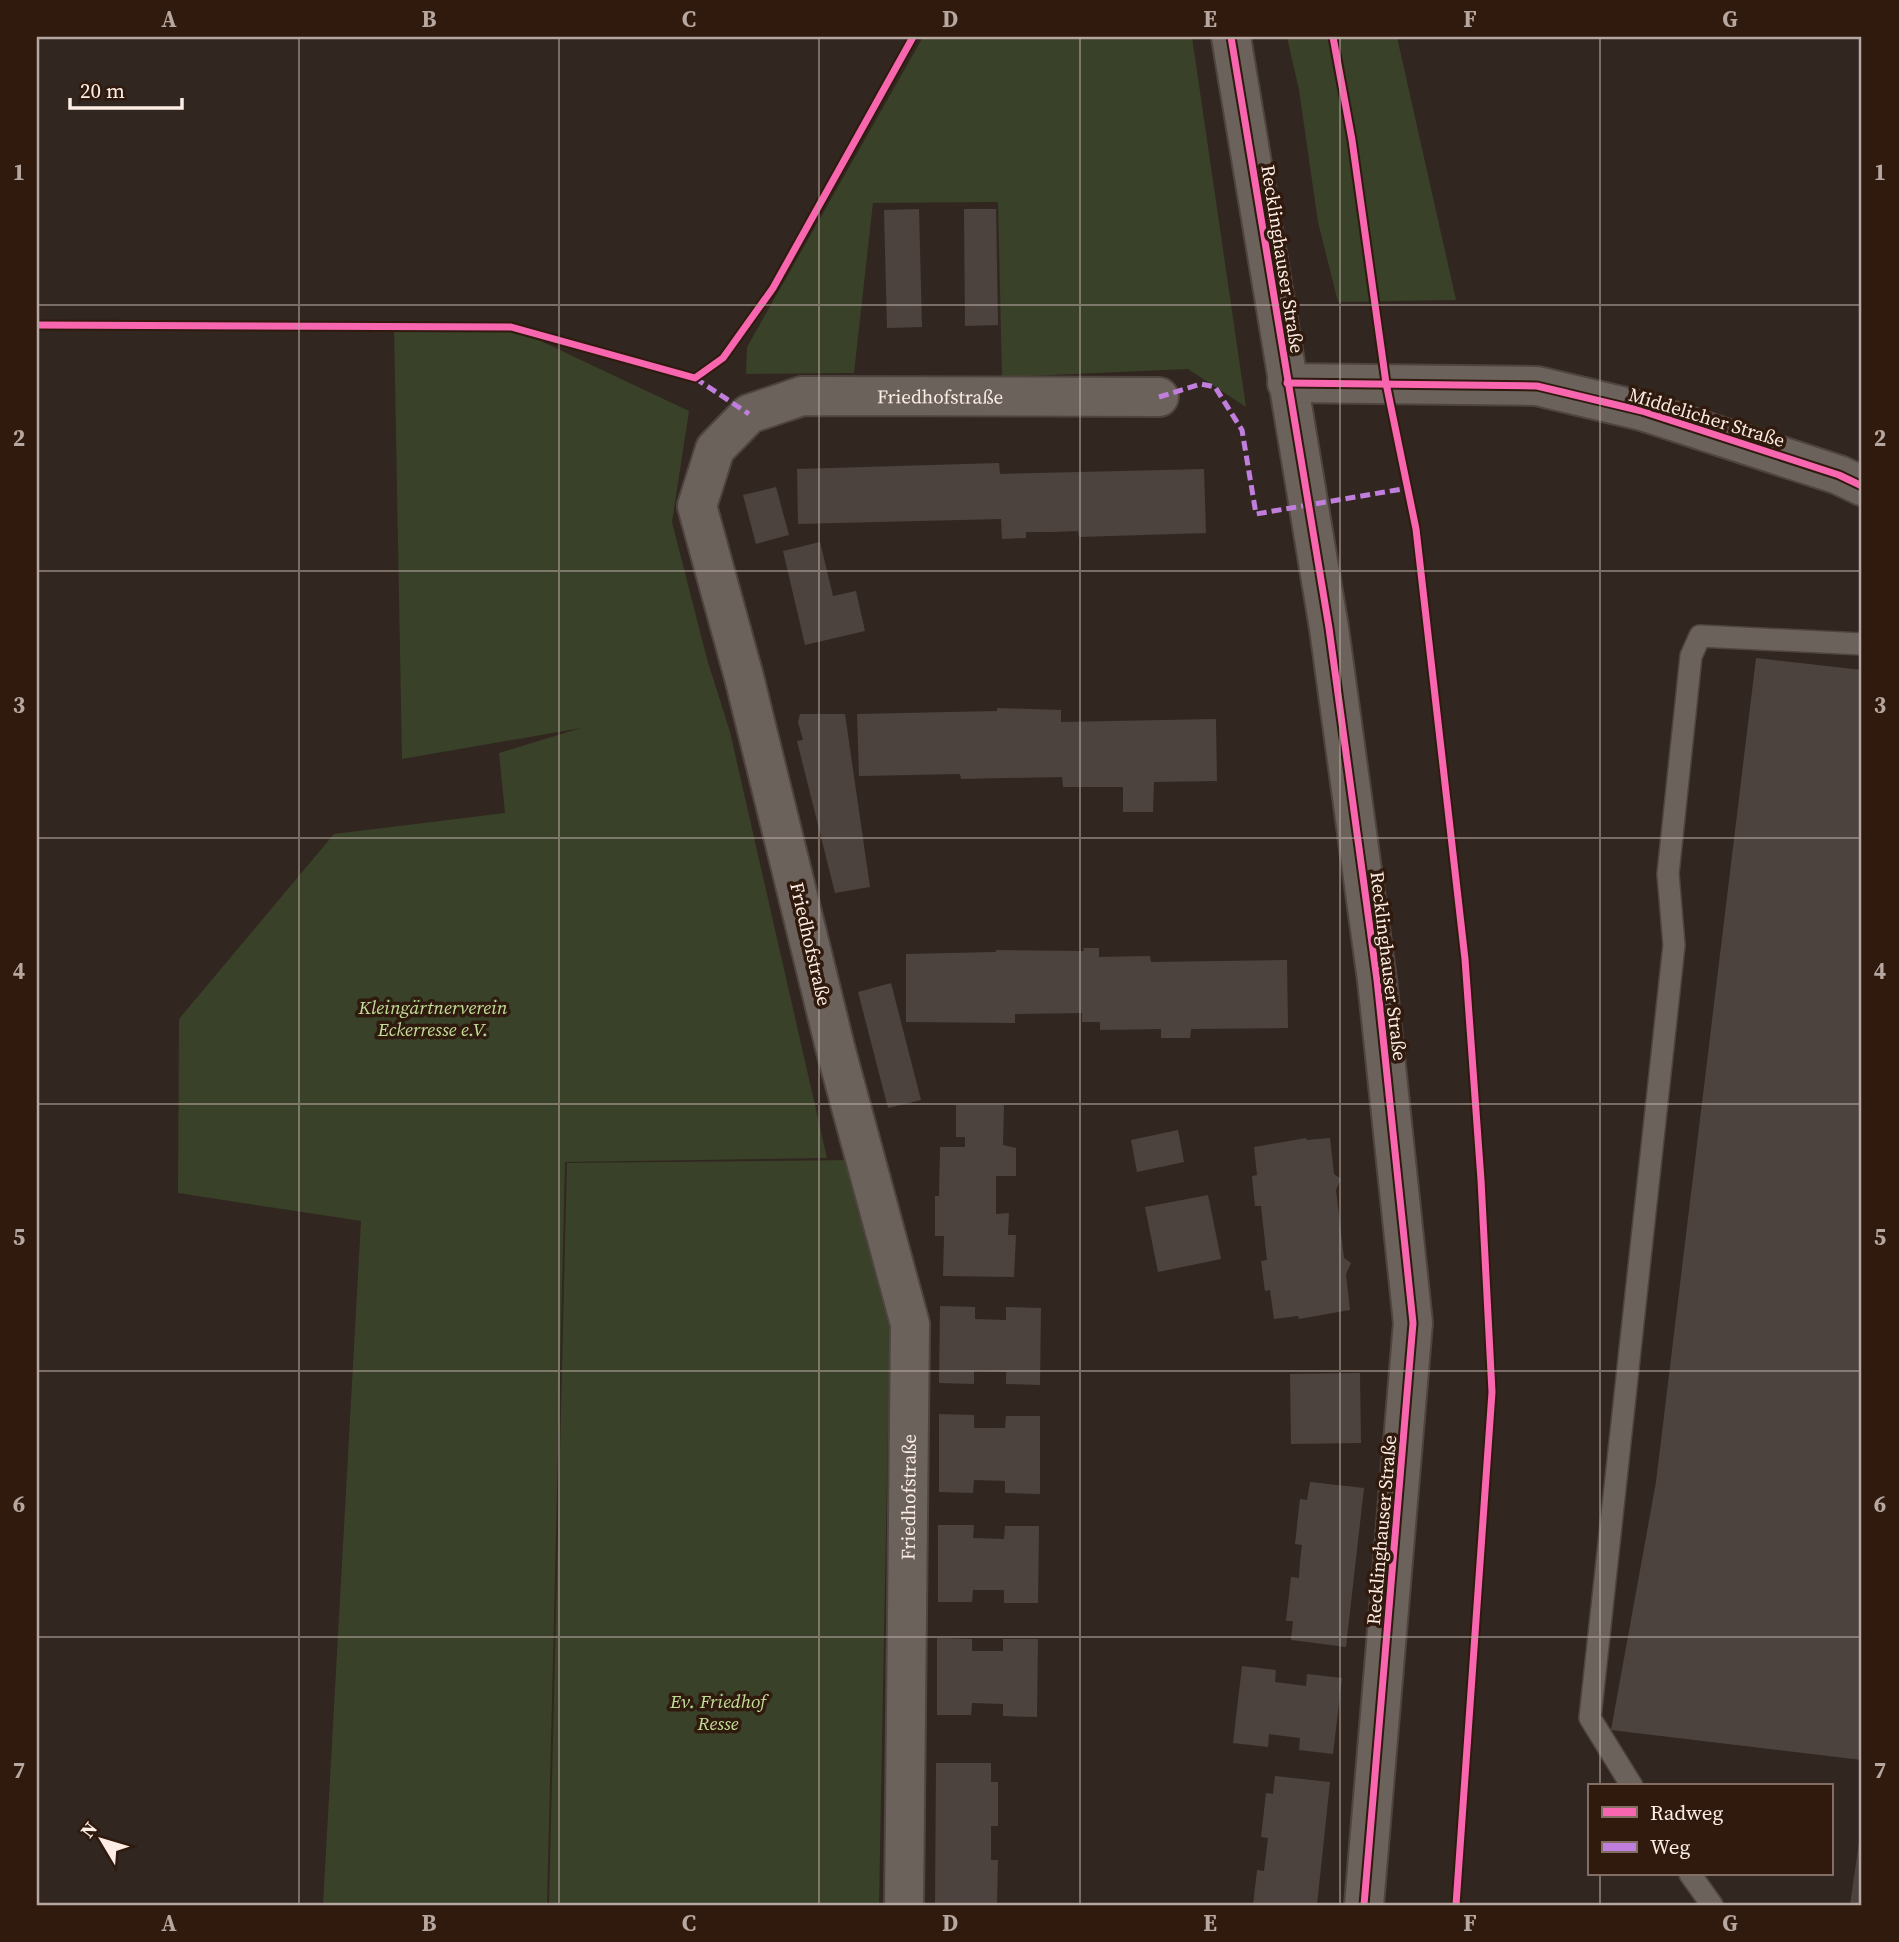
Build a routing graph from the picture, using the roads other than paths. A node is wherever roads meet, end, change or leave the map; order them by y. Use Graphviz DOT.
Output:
graph roads {
  1 [pos="1231,37"];
  2 [pos="1287,383"];
  3 [pos="1159,397"];
  4 [pos="1862,486"];
  5 [pos="1862,644"];
  6 [pos="1631,1784"];
  7 [pos="1691,1876"];
  8 [pos="904,1905"];
  9 [pos="1364,1905"];
  10 [pos="1712,1905"];
  1 -- 2 [label="street, Recklinghauser Straße"];
  2 -- 4 [label="street, Middelicher Straße"];
  2 -- 9 [label="street, Recklinghauser Straße"];
  3 -- 8 [label="street, Friedhofstraße"];
  5 -- 6 [label="lane"];
  7 -- 10 [label="lane"];
}
